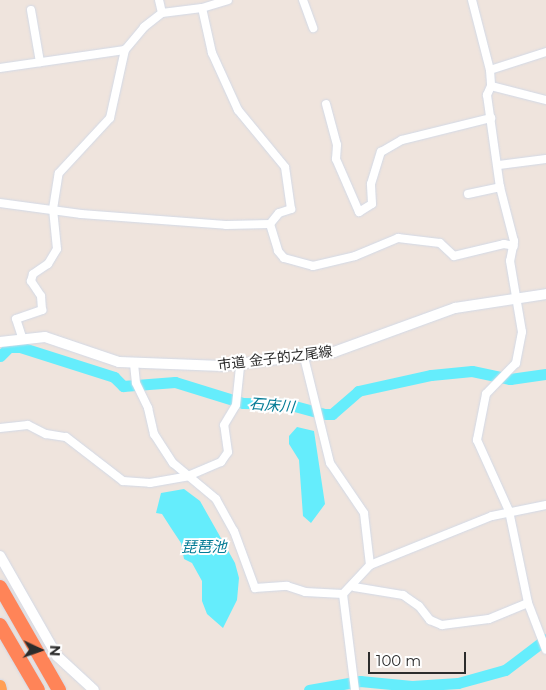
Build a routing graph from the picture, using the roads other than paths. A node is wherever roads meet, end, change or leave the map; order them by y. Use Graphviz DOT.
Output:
graph roads {
  1 [pos="158,0"];
  2 [pos="228,0"];
  3 [pos="303,0"];
  4 [pos="472,0"];
  5 [pos="202,8"];
  6 [pos="32,10"];
  7 [pos="162,13"];
  8 [pos="313,28"];
  9 [pos="125,50"];
  10 [pos="546,52"];
  11 [pos="40,62"];
  12 [pos="0,68"];
  13 [pos="490,70"];
  14 [pos="491,86"];
  15 [pos="546,100"];
  16 [pos="326,104"];
  17 [pos="491,118"];
  18 [pos="546,159"];
  19 [pos="499,165"];
  20 [pos="500,187"];
  21 [pos="468,194"];
  22 [pos="0,203"];
  23 [pos="52,209"];
  24 [pos="270,224"];
  25 [pos="514,246"];
  26 [pos="546,294"];
  27 [pos="519,297"];
  28 [pos="22,337"];
  29 [pos="0,342"];
  30 [pos="304,357"];
  31 [pos="134,364"];
  32 [pos="240,368"];
  33 [pos="0,428"];
  34 [pos="188,476"];
  35 [pos="546,506"];
  36 [pos="509,511"];
  37 [pos="0,556"];
  38 [pos="370,565"];
  39 [pos="0,587"];
  40 [pos="354,587"];
  41 [pos="344,594"];
  42 [pos="528,603"];
  43 [pos="0,625"];
  44 [pos="545,648"];
  45 [pos="0,686"];
  46 [pos="355,689"];
  47 [pos="1,690"];
  48 [pos="38,690"];
  49 [pos="59,690"];
  50 [pos="94,690"];
  1 -- 7 [label="street"];
  2 -- 5 [label="street"];
  3 -- 8 [label="street"];
  4 -- 13 [label="street"];
  5 -- 7 [label="street"];
  5 -- 24 [label="street"];
  6 -- 11 [label="street"];
  7 -- 9 [label="street"];
  9 -- 11 [label="street"];
  9 -- 23 [label="street"];
  10 -- 13 [label="street"];
  11 -- 12 [label="street"];
  13 -- 14 [label="street"];
  14 -- 15 [label="street"];
  14 -- 17 [label="street"];
  16 -- 17 [label="street"];
  17 -- 19 [label="street"];
  18 -- 19 [label="street"];
  19 -- 20 [label="street"];
  20 -- 21 [label="street"];
  20 -- 25 [label="street"];
  22 -- 23 [label="street"];
  23 -- 24 [label="street"];
  23 -- 28 [label="street"];
  24 -- 25 [label="street"];
  25 -- 27 [label="street"];
  26 -- 27 [label="street, 市道 金子的之尾線"];
  27 -- 30 [label="street, 市道 金子的之尾線"];
  27 -- 36 [label="street"];
  28 -- 29 [label="street, 市道 金子的之尾線"];
  28 -- 31 [label="street, 市道 金子的之尾線"];
  30 -- 31 [label="street, 市道 金子的之尾線"];
  30 -- 38 [label="street"];
  31 -- 34 [label="street"];
  32 -- 34 [label="street"];
  33 -- 34 [label="street"];
  34 -- 41 [label="street"];
  35 -- 36 [label="street"];
  36 -- 38 [label="street"];
  36 -- 42 [label="street"];
  37 -- 50 [label="street"];
  38 -- 40 [label="street"];
  39 -- 49 [label="highway"];
  40 -- 41 [label="street"];
  40 -- 42 [label="street"];
  41 -- 46 [label="street"];
  42 -- 44 [label="street"];
  43 -- 48 [label="highway"];
  45 -- 47 [label="highway"];
}
